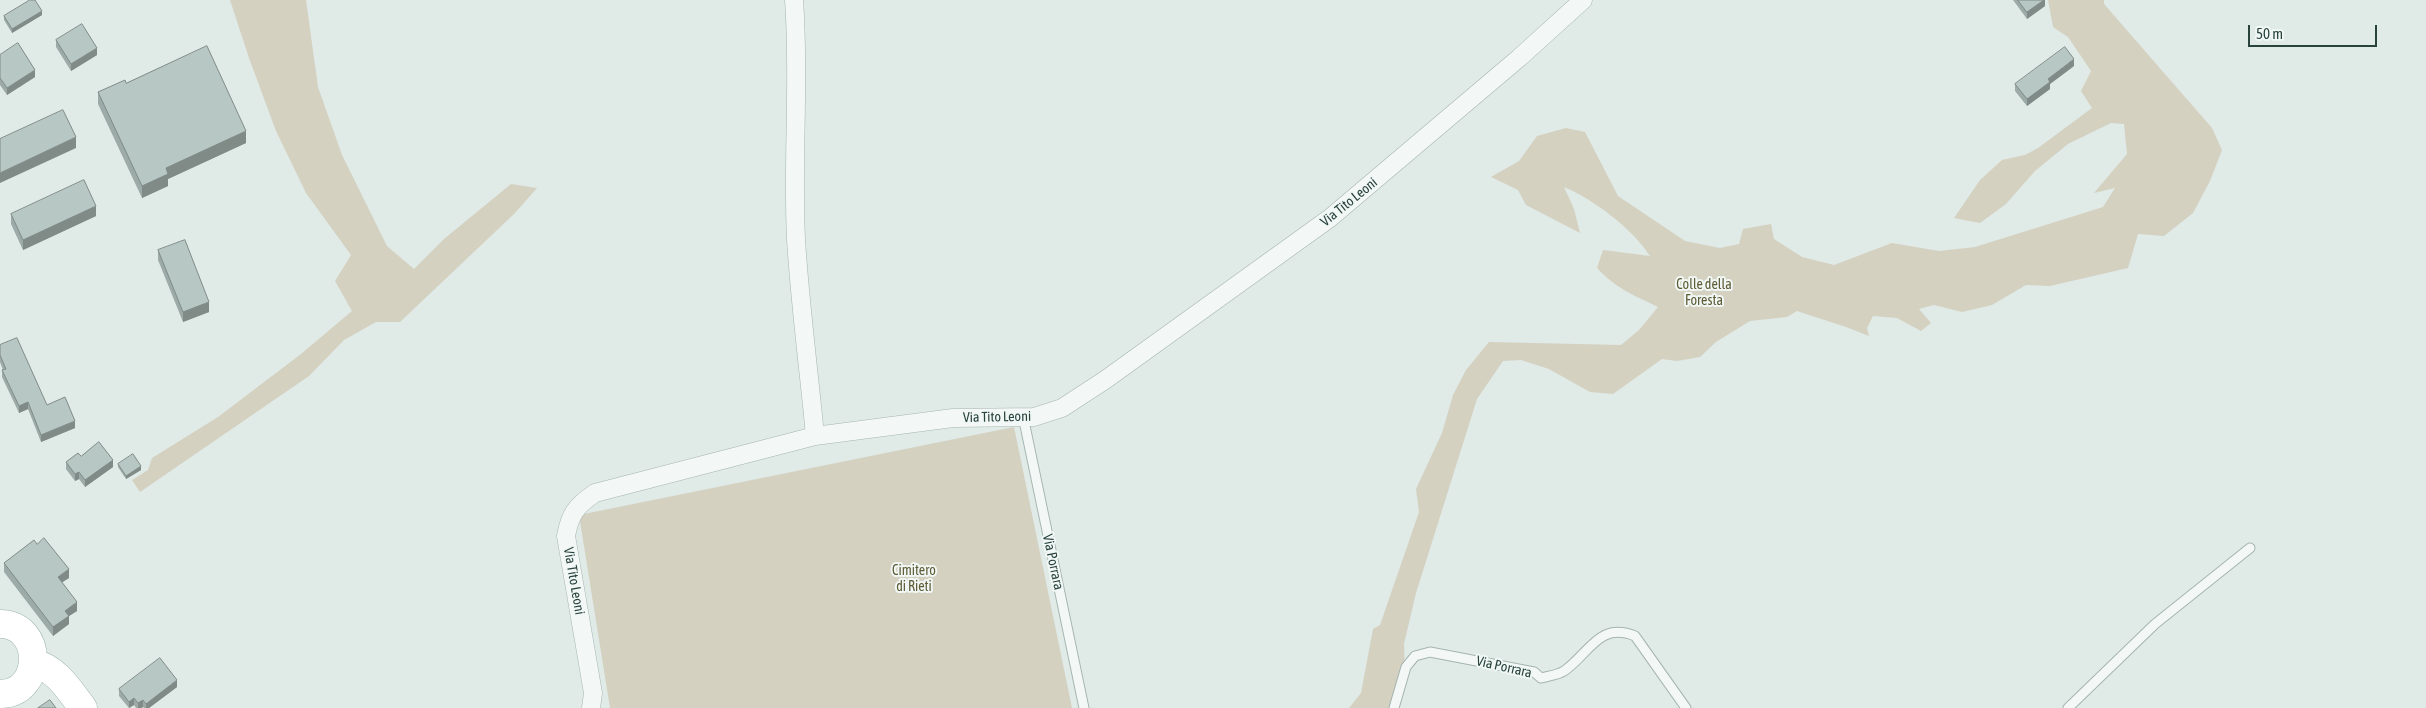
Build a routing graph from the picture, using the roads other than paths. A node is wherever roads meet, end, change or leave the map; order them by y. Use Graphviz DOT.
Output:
graph roads {
  1 [pos="794,0"];
  2 [pos="1583,0"];
  3 [pos="1023,416"];
  4 [pos="816,436"];
  5 [pos="2250,548"];
  6 [pos="1,621"];
  7 [pos="34,663"];
  8 [pos="0,694"];
  9 [pos="83,708"];
  10 [pos="591,708"];
  11 [pos="1084,708"];
  12 [pos="1394,708"];
  13 [pos="1686,708"];
  14 [pos="2068,708"];
  1 -- 4 [label="street"];
  2 -- 3 [label="street, Via Tito Leoni"];
  3 -- 4 [label="street, Via Tito Leoni"];
  3 -- 11 [label="lane, Via Porrara"];
  4 -- 10 [label="street, Via Tito Leoni"];
  5 -- 14 [label="lane"];
  6 -- 7 [label="main road"];
  7 -- 8 [label="main road"];
  7 -- 9 [label="main road"];
  12 -- 13 [label="lane, Via Porrara"];
}
